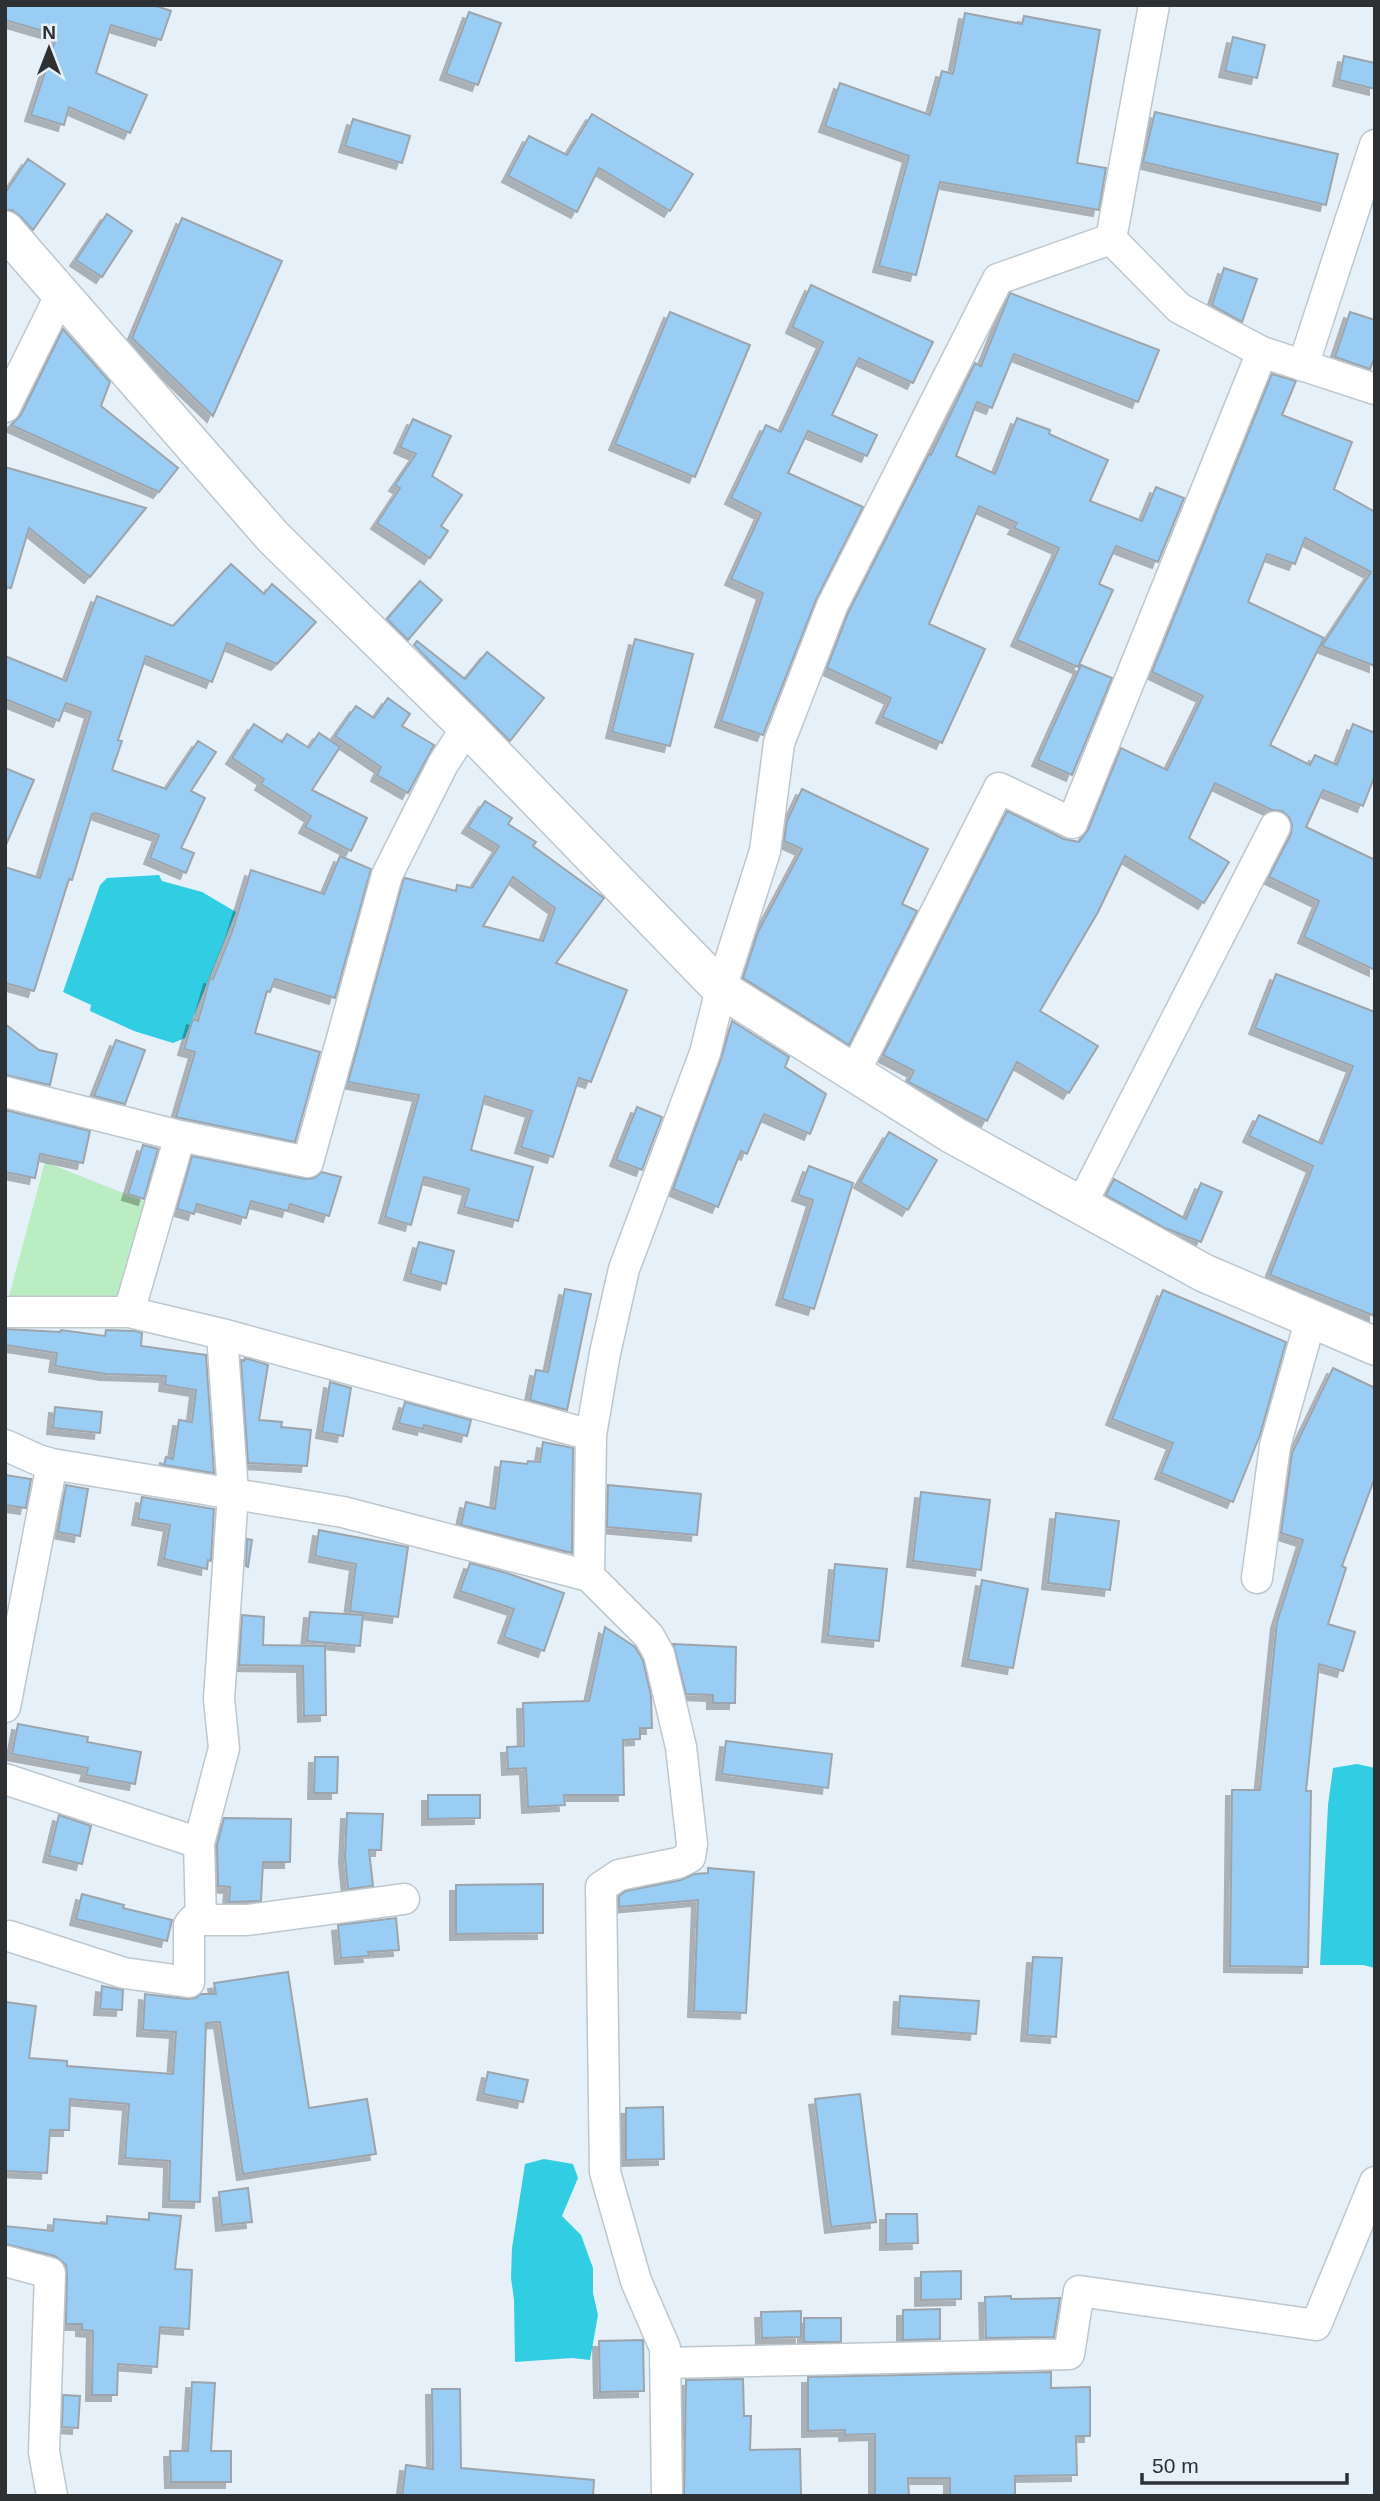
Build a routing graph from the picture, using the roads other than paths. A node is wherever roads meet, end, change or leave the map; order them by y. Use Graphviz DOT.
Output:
graph roads {
  1 [pos="1154,5"];
  2 [pos="1375,145"];
  3 [pos="5,230"];
  4 [pos="1111,239"];
  5 [pos="61,294"];
  6 [pos="1262,352"];
  7 [pos="1303,366"];
  8 [pos="1375,389"];
  9 [pos="5,407"];
  10 [pos="467,727"];
  11 [pos="1275,827"];
  12 [pos="721,989"];
  13 [pos="854,1073"];
  14 [pos="5,1092"];
  15 [pos="180,1136"];
  16 [pos="1081,1205"];
  17 [pos="5,1312"];
  18 [pos="129,1312"];
  19 [pos="1311,1318"];
  20 [pos="222,1334"];
  21 [pos="1375,1346"];
  22 [pos="592,1435"];
  23 [pos="5,1445"];
  24 [pos="52,1464"];
  25 [pos="233,1493"];
  26 [pos="589,1576"];
  27 [pos="1257,1578"];
  28 [pos="5,1707"];
  29 [pos="5,1779"];
  30 [pos="199,1843"];
  31 [pos="404,1899"];
  32 [pos="201,1920"];
  33 [pos="9,1936"];
  34 [pos="1375,2182"];
  35 [pos="5,2262"];
  36 [pos="665,2363"];
  37 [pos="52,2496"];
  38 [pos="667,2496"];
  1 -- 4 [label="street"];
  2 -- 7 [label="street"];
  3 -- 5 [label="main road"];
  4 -- 6 [label="street"];
  4 -- 12 [label="street"];
  5 -- 9 [label="street"];
  5 -- 10 [label="main road"];
  6 -- 7 [label="street"];
  6 -- 13 [label="street"];
  7 -- 8 [label="street"];
  10 -- 12 [label="main road"];
  10 -- 15 [label="street"];
  11 -- 16 [label="street"];
  12 -- 13 [label="main road"];
  12 -- 22 [label="street"];
  13 -- 16 [label="main road"];
  14 -- 15 [label="street"];
  15 -- 18 [label="street"];
  16 -- 19 [label="main road"];
  17 -- 18 [label="street"];
  18 -- 20 [label="street"];
  19 -- 21 [label="main road"];
  19 -- 27 [label="street"];
  20 -- 22 [label="street"];
  20 -- 25 [label="street"];
  22 -- 26 [label="street"];
  23 -- 24 [label="street"];
  24 -- 25 [label="street"];
  24 -- 28 [label="street"];
  25 -- 26 [label="street"];
  25 -- 30 [label="street"];
  26 -- 36 [label="street"];
  29 -- 30 [label="street"];
  30 -- 32 [label="street"];
  31 -- 32 [label="street"];
  32 -- 33 [label="street"];
  34 -- 36 [label="street"];
  35 -- 37 [label="street"];
  36 -- 38 [label="street"];
}
